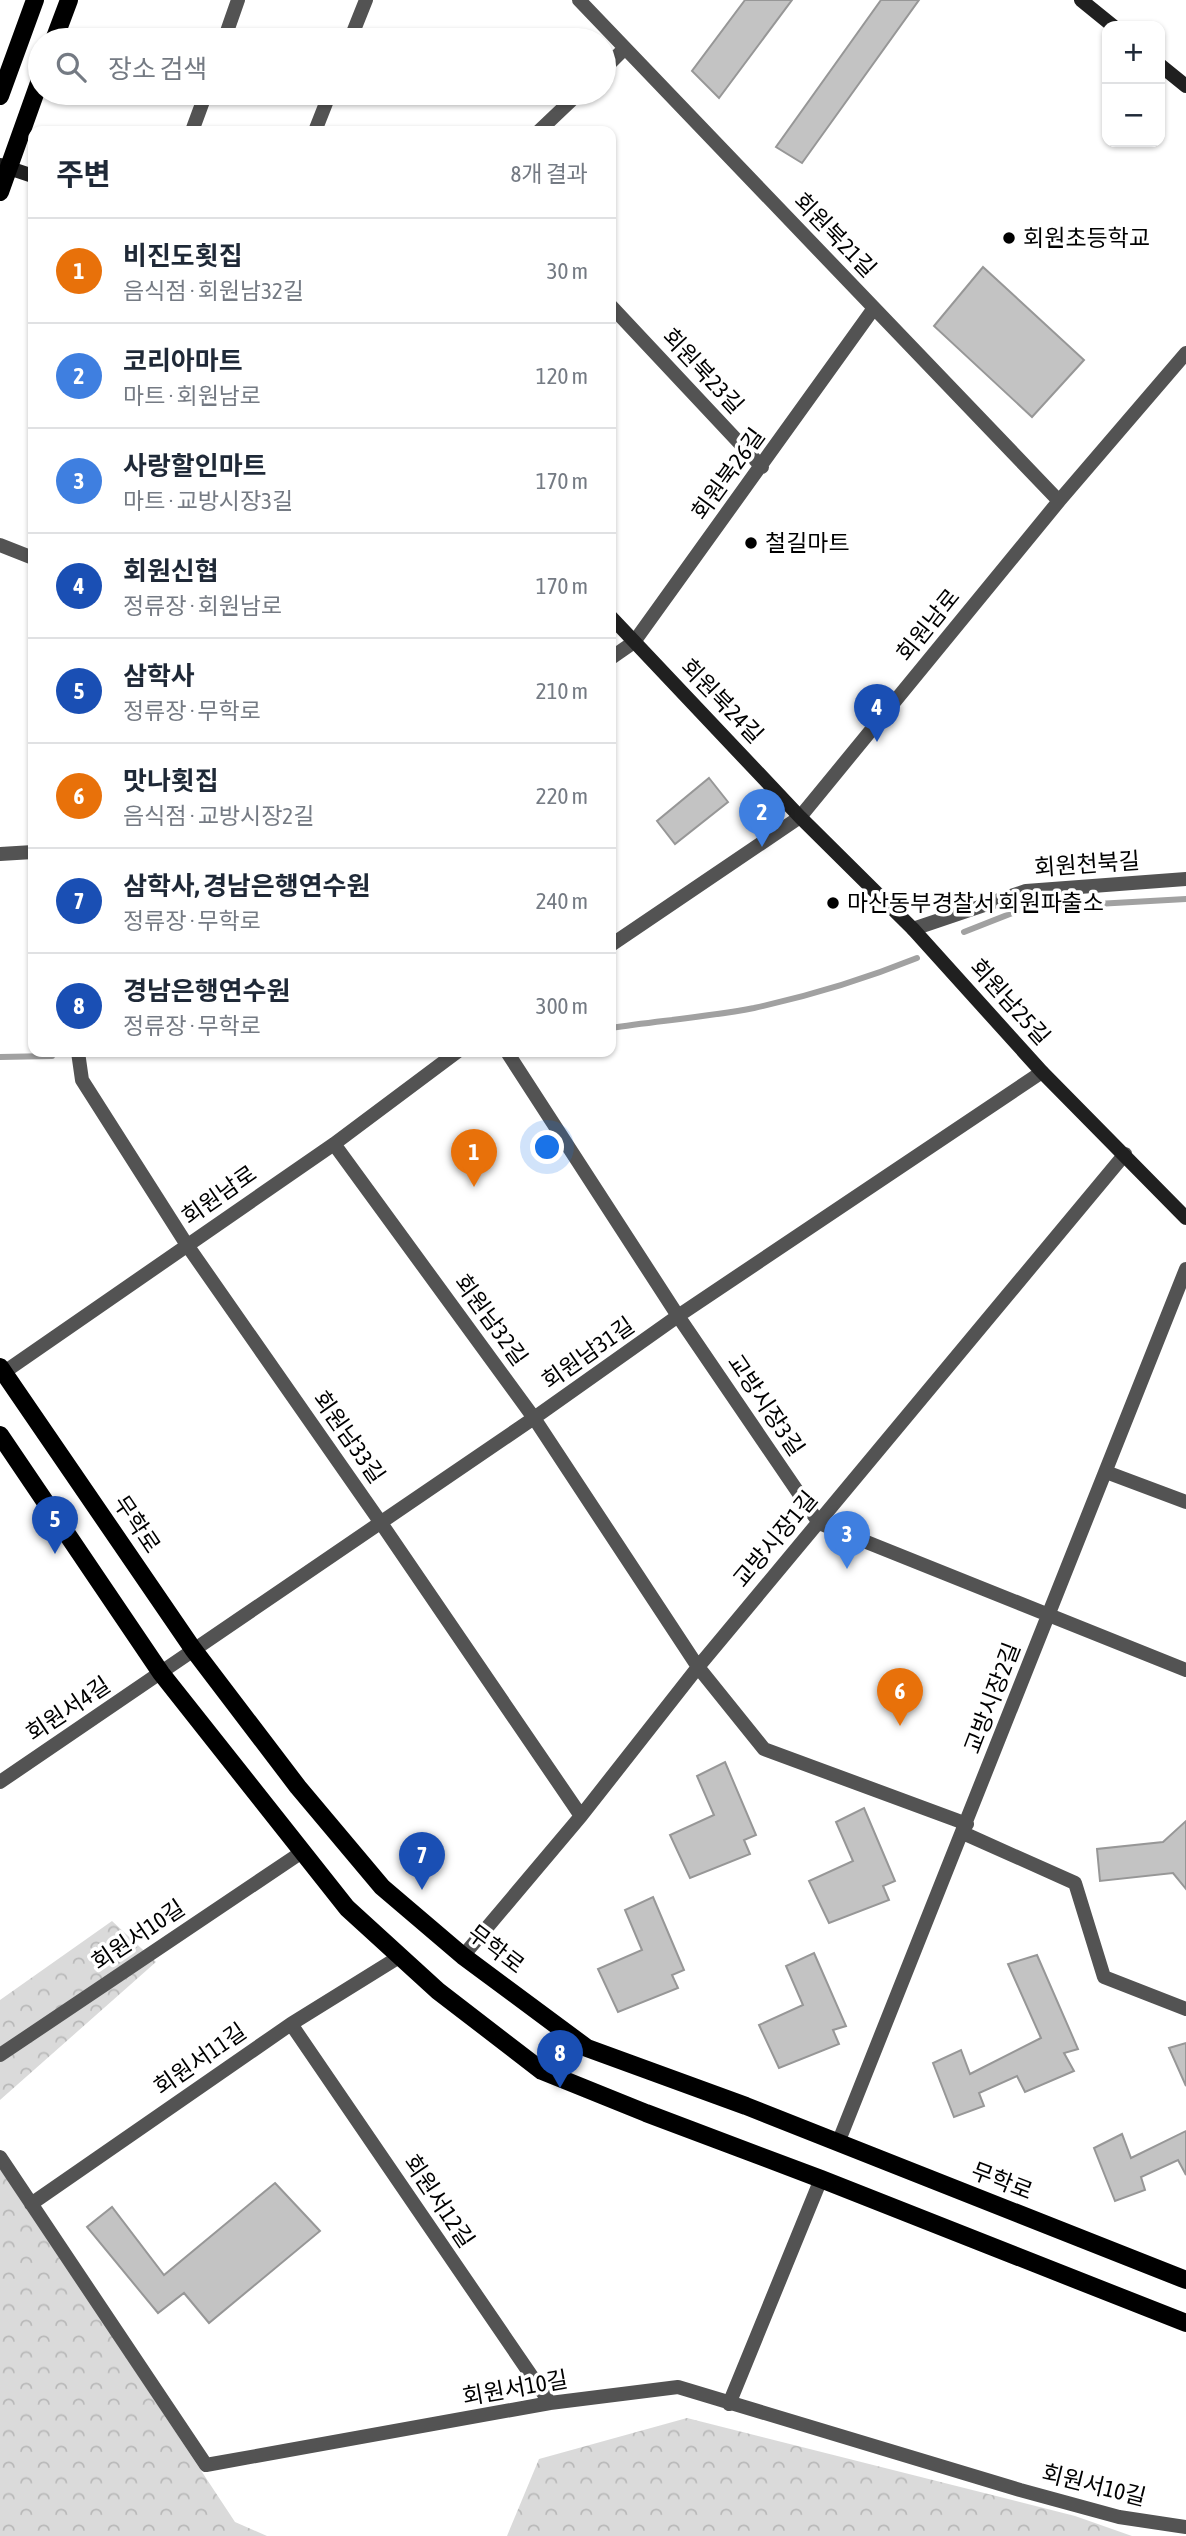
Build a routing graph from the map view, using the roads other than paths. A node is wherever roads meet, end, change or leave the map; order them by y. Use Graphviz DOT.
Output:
graph roads {
  1 [pos="35,0"];
  2 [pos="69,0"];
  3 [pos="238,0"];
  4 [pos="366,0"];
  5 [pos="579,0"];
  6 [pos="1082,0"];
  7 [pos="1106,21"];
  8 [pos="58,28"];
  9 [pos="228,28"];
  10 [pos="355,28"];
  11 [pos="606,28"];
  12 [pos="616,39"];
  13 [pos="625,48"];
  14 [pos="616,57"];
  15 [pos="1165,69"];
  16 [pos="1186,86"];
  17 [pos="0,96"];
  18 [pos="30,105"];
  19 [pos="202,105"];
  20 [pos="325,105"];
  21 [pos="566,105"];
  22 [pos="194,126"];
  23 [pos="317,126"];
  24 [pos="544,126"];
  25 [pos="4,167"];
  26 [pos="28,174"];
  27 [pos="0,192"];
  28 [pos="874,308"];
  29 [pos="616,311"];
  30 [pos="1186,353"];
  31 [pos="762,467"];
  32 [pos="1059,501"];
  33 [pos="0,544"];
  34 [pos="28,552"];
  35 [pos="616,622"];
  36 [pos="635,642"];
  37 [pos="616,655"];
  38 [pos="800,817"];
  39 [pos="28,852"];
  40 [pos="0,854"];
  41 [pos="1186,879"];
  42 [pos="913,929"];
  43 [pos="616,942"];
  44 [pos="79,1057"];
  45 [pos="450,1057"];
  46 [pos="510,1057"];
  47 [pos="1042,1072"];
  48 [pos="334,1144"];
  49 [pos="1125,1154"];
  50 [pos="1186,1218"];
  51 [pos="187,1245"];
  52 [pos="1186,1269"];
  53 [pos="678,1316"];
  54 [pos="1,1371"];
  55 [pos="534,1418"];
  56 [pos="0,1435"];
  57 [pos="1106,1472"];
  58 [pos="1186,1502"];
  59 [pos="381,1523"];
  60 [pos="819,1523"];
  61 [pos="1049,1617"];
  62 [pos="193,1649"];
  63 [pos="698,1667"];
  64 [pos="1186,1670"];
  65 [pos="161,1673"];
  66 [pos="0,1782"];
  67 [pos="581,1816"];
  68 [pos="965,1828"];
  69 [pos="302,1852"];
  70 [pos="463,1956"];
  71 [pos="399,1957"];
  72 [pos="1186,2009"];
  73 [pos="290,2024"];
  74 [pos="0,2055"];
  75 [pos="838,2143"];
  76 [pos="0,2157"];
  77 [pos="821,2179"];
  78 [pos="31,2204"];
  79 [pos="1186,2280"];
  80 [pos="1186,2323"];
  81 [pos="550,2403"];
  82 [pos="729,2404"];
  83 [pos="1186,2527"];
  1 -- 17 [label="main road"];
  2 -- 8 [label="main road"];
  3 -- 9 [label="street"];
  4 -- 10 [label="street"];
  5 -- 11 [label="street, 회원북21길"];
  6 -- 7 [label="main road"];
  12 -- 13 [label="street, 회원북21길"];
  13 -- 14 [label="street"];
  13 -- 28 [label="street, 회원북21길"];
  15 -- 16 [label="main road"];
  18 -- 25 [label="main road"];
  19 -- 22 [label="street"];
  20 -- 23 [label="street"];
  21 -- 24 [label="street"];
  25 -- 26 [label="main road"];
  25 -- 27 [label="main road"];
  28 -- 31 [label="street, 회원북26길"];
  28 -- 32 [label="street, 회원북21길"];
  29 -- 31 [label="street, 회원북23길"];
  30 -- 32 [label="street, 회원남로"];
  31 -- 36 [label="street, 회원북26길"];
  32 -- 38 [label="street, 회원남로"];
  33 -- 34 [label="street"];
  35 -- 36 [label="main road, 회원북24길"];
  36 -- 37 [label="street, 회원북26길"];
  36 -- 38 [label="main road, 회원북24길"];
  38 -- 42 [label="main road, 회원남25길"];
  38 -- 43 [label="street, 회원남로"];
  39 -- 40 [label="street"];
  41 -- 42 [label="street, 회원천북길"];
  42 -- 47 [label="main road, 회원남25길"];
  44 -- 51 [label="street, 회원남33길"];
  45 -- 48 [label="street, 회원남로"];
  46 -- 53 [label="street, 교방시장3길"];
  47 -- 49 [label="main road, 회원남25길"];
  47 -- 53 [label="street, 회원남31길"];
  48 -- 51 [label="street, 회원남로"];
  48 -- 55 [label="street, 회원남32길"];
  49 -- 50 [label="main road, 회원남25길"];
  49 -- 60 [label="street, 교방시장1길"];
  51 -- 54 [label="street, 회원남로"];
  51 -- 59 [label="street, 회원남33길"];
  52 -- 57 [label="street, 교방시장2길"];
  53 -- 55 [label="street, 회원남31길"];
  53 -- 60 [label="street, 교방시장3길"];
  54 -- 62 [label="main road, 무학로"];
  55 -- 59 [label="street, 회원남31길"];
  55 -- 63 [label="street, 회원남32길"];
  56 -- 65 [label="main road"];
  57 -- 58 [label="street"];
  57 -- 61 [label="street, 교방시장2길"];
  59 -- 62 [label="street, 회원남31길"];
  59 -- 67 [label="street, 회원남33길"];
  60 -- 61 [label="street"];
  60 -- 63 [label="street, 교방시장1길"];
  61 -- 64 [label="street"];
  61 -- 68 [label="street, 교방시장2길"];
  62 -- 65 [label="street, 회원남31길"];
  62 -- 70 [label="main road, 무학로"];
  63 -- 67 [label="street, 교방시장1길"];
  63 -- 68 [label="street, 회원남32길"];
  65 -- 66 [label="street, 회원서4길"];
  65 -- 69 [label="main road"];
  67 -- 70 [label="street, 교방시장1길"];
  68 -- 72 [label="street, 회원남32길"];
  68 -- 75 [label="street, 교방시장2길"];
  69 -- 71 [label="main road"];
  69 -- 74 [label="street, 회원서10길"];
  70 -- 75 [label="main road, 무학로"];
  71 -- 73 [label="street, 회원서11길"];
  71 -- 77 [label="main road"];
  73 -- 78 [label="street, 회원서11길"];
  73 -- 81 [label="street, 회원서12길"];
  75 -- 79 [label="main road, 무학로"];
  76 -- 78 [label="street, 회원서10길"];
  77 -- 80 [label="main road"];
  77 -- 82 [label="street"];
  78 -- 81 [label="street, 회원서10길"];
  81 -- 82 [label="street, 회원서10길"];
  82 -- 83 [label="street, 회원서10길"];
}
